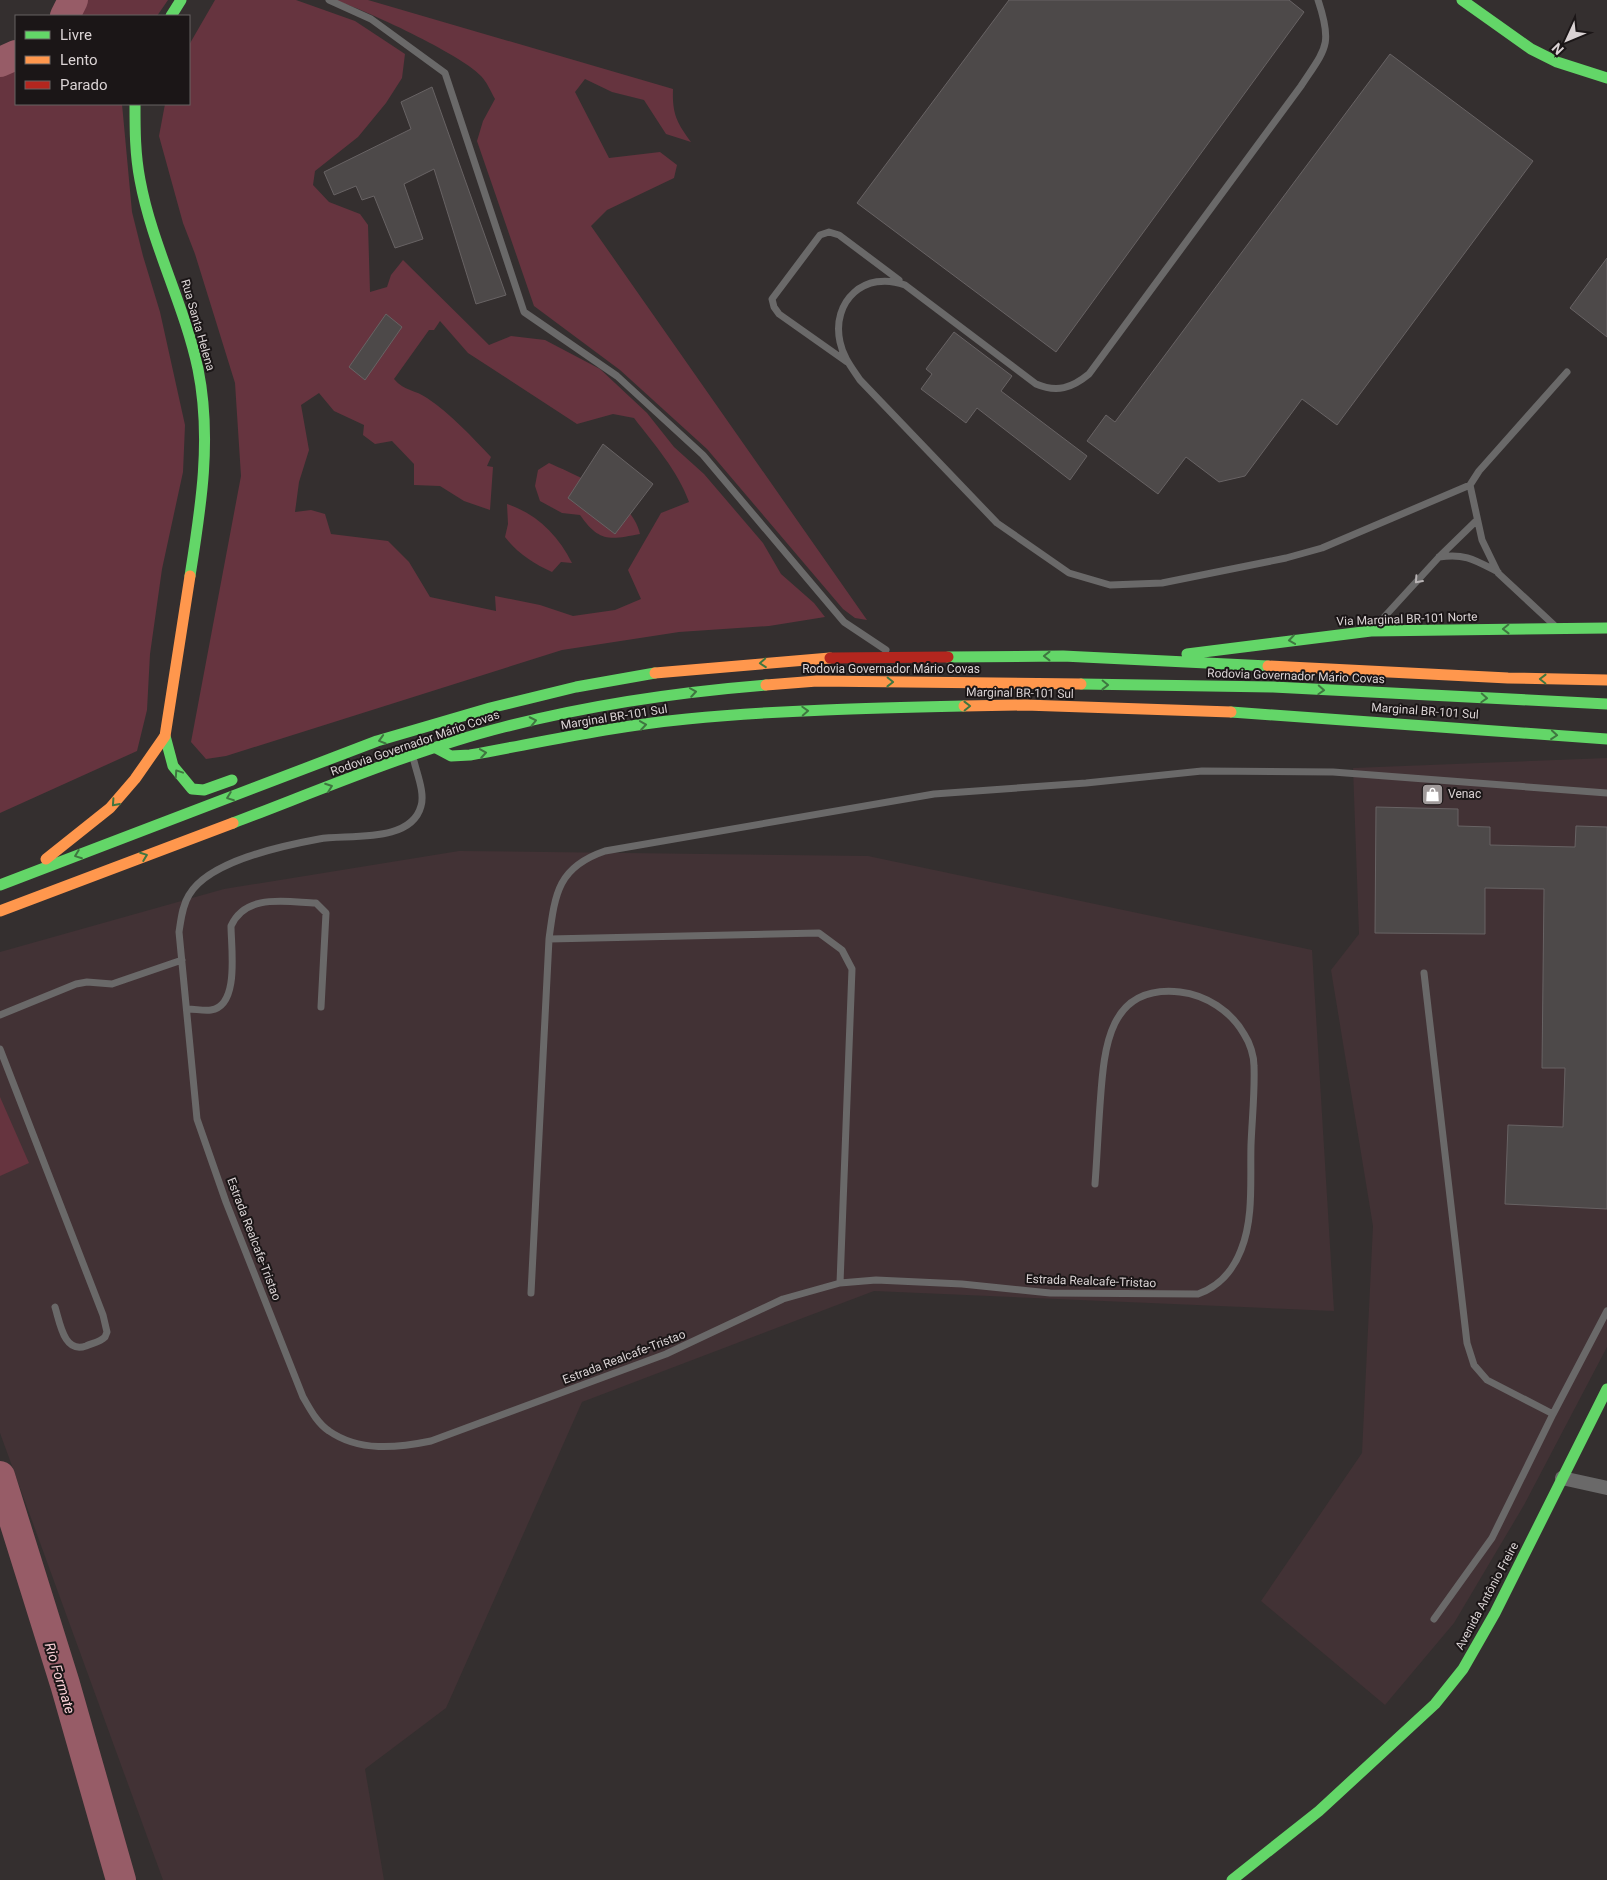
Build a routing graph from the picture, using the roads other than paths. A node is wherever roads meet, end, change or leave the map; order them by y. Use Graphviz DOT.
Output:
graph roads {
  1 [pos="181,0"];
  2 [pos="329,0"];
  3 [pos="1318,0"];
  4 [pos="1462,0"];
  5 [pos="172,15"];
  6 [pos="1607,78"];
  7 [pos="135,105"];
  8 [pos="905,285"];
  9 [pos="847,362"];
  10 [pos="1567,372"];
  11 [pos="1470,486"];
  12 [pos="1477,520"];
  13 [pos="1438,557"];
  14 [pos="1498,572"];
  15 [pos="1607,628"];
  16 [pos="1558,629"];
  17 [pos="1371,631"];
  18 [pos="896,657"];
  19 [pos="1148,659"];
  20 [pos="1606,675"];
  21 [pos="496,706"];
  22 [pos="1607,707"];
  23 [pos="165,736"];
  24 [pos="358,736"];
  25 [pos="1607,739"];
  26 [pos="436,748"];
  27 [pos="413,757"];
  28 [pos="240,778"];
  29 [pos="1607,793"];
  30 [pos="20,878"];
  31 [pos="0,885"];
  32 [pos="0,911"];
  33 [pos="549,939"];
  34 [pos="182,960"];
  35 [pos="1424,972"];
  36 [pos="321,1007"];
  37 [pos="188,1009"];
  38 [pos="0,1015"];
  39 [pos="0,1050"];
  40 [pos="1095,1184"];
  41 [pos="840,1283"];
  42 [pos="530,1293"];
  43 [pos="55,1307"];
  44 [pos="1607,1311"];
  45 [pos="1607,1389"];
  46 [pos="1553,1414"];
  47 [pos="1562,1478"];
  48 [pos="1607,1488"];
  49 [pos="1434,1619"];
  50 [pos="1232,1880"];
  1 -- 5 [label="main road"];
  2 -- 18 [label="lane"];
  3 -- 8 [label="lane"];
  4 -- 6 [label="main road"];
  7 -- 23 [label="main road, Rua Santa Helena"];
  8 -- 9 [label="lane"];
  8 -- 9 [label="lane"];
  9 -- 11 [label="lane"];
  10 -- 11 [label="lane"];
  11 -- 12 [label="lane"];
  12 -- 13 [label="lane"];
  12 -- 14 [label="lane"];
  13 -- 14 [label="lane"];
  13 -- 17 [label="lane, one-way"];
  14 -- 16 [label="lane"];
  15 -- 16 [label="main road, Via Marginal BR-101 Norte"];
  16 -- 17 [label="main road, Via Marginal BR-101 Norte, one-way"];
  17 -- 19 [label="main road, Via Marginal BR-101 Norte, one-way"];
  19 -- 18 [label="main road, Rodovia Governador Mário Covas, one-way"];
  18 -- 21 [label="main road, Rodovia Governador Mário Covas, one-way"];
  20 -- 19 [label="main road, Rodovia Governador Mário Covas, one-way"];
  21 -- 24 [label="main road"];
  21 -- 30 [label="main road, Rodovia Governador Mário Covas, one-way"];
  26 -- 22 [label="main road, Rodovia Governador Mário Covas, one-way"];
  28 -- 23 [label="main road, one-way"];
  23 -- 30 [label="main road, one-way"];
  26 -- 25 [label="main road, Marginal BR-101 Sul, one-way"];
  26 -- 27 [label="main road, Rodovia Governador Mário Covas"];
  32 -- 27 [label="main road, Rodovia Governador Mário Covas, one-way"];
  27 -- 34 [label="lane, Estrada Realcafe-Tristao"];
  29 -- 33 [label="lane"];
  30 -- 31 [label="main road, Rodovia Governador Mário Covas"];
  33 -- 41 [label="lane"];
  33 -- 42 [label="lane"];
  34 -- 37 [label="lane, Estrada Realcafe-Tristao"];
  34 -- 38 [label="lane"];
  35 -- 46 [label="lane"];
  36 -- 37 [label="lane"];
  37 -- 41 [label="lane, Estrada Realcafe-Tristao"];
  39 -- 43 [label="lane"];
  40 -- 41 [label="lane, Estrada Realcafe-Tristao"];
  44 -- 46 [label="lane"];
  45 -- 47 [label="main road, Avenida Antônio Freire"];
  46 -- 49 [label="lane"];
  47 -- 48 [label="street"];
  47 -- 50 [label="main road, Avenida Antônio Freire"];
}
